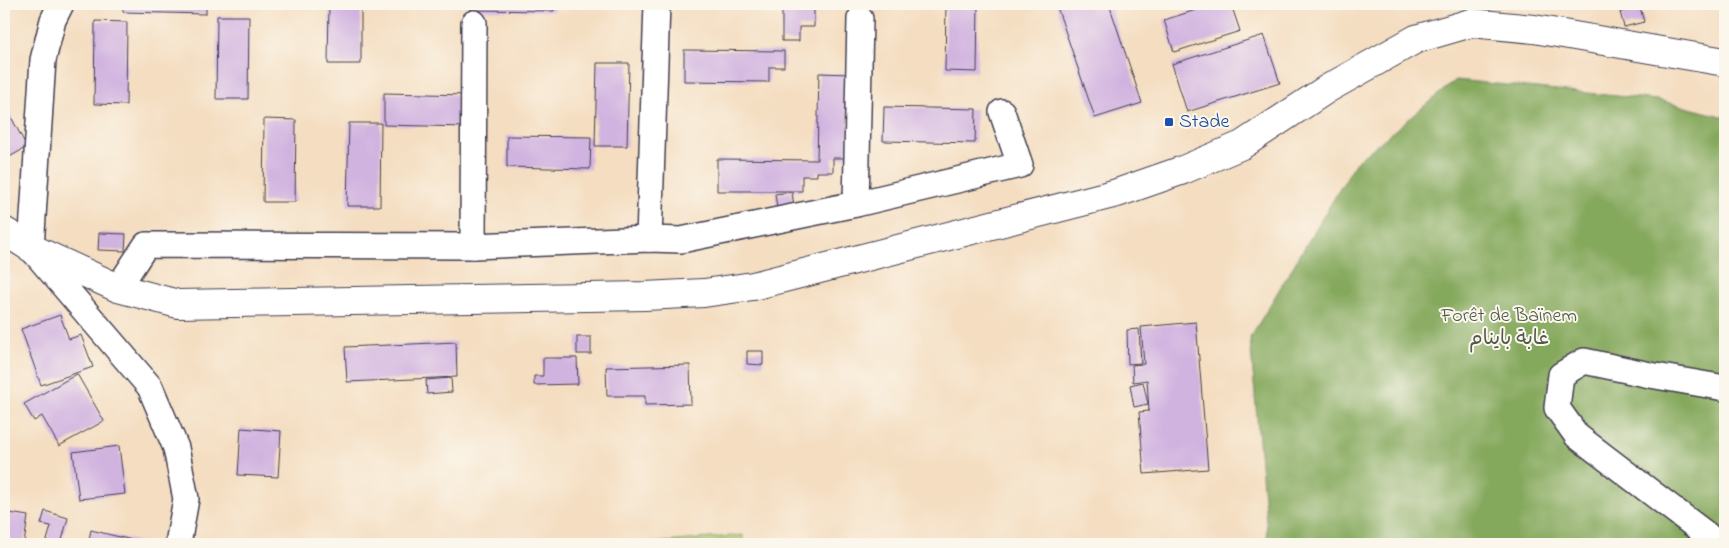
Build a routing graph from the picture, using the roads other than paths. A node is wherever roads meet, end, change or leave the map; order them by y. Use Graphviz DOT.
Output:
graph roads {
  1 [pos="61,4"];
  2 [pos="657,4"];
  3 [pos="860,20"];
  4 [pos="474,23"];
  5 [pos="1725,62"];
  6 [pos="1002,112"];
  7 [pos="856,204"];
  8 [pos="4,230"];
  9 [pos="649,239"];
  10 [pos="473,246"];
  11 [pos="31,248"];
  12 [pos="118,288"];
  13 [pos="1725,388"];
  14 [pos="178,544"];
  15 [pos="1716,544"];
  1 -- 11 [label="street"];
  2 -- 9 [label="street"];
  3 -- 7 [label="street"];
  4 -- 10 [label="street"];
  5 -- 12 [label="main road"];
  6 -- 7 [label="street"];
  7 -- 9 [label="street"];
  8 -- 11 [label="main road"];
  9 -- 10 [label="street"];
  10 -- 12 [label="street"];
  11 -- 12 [label="main road"];
  11 -- 14 [label="street"];
  13 -- 15 [label="street"];
}
